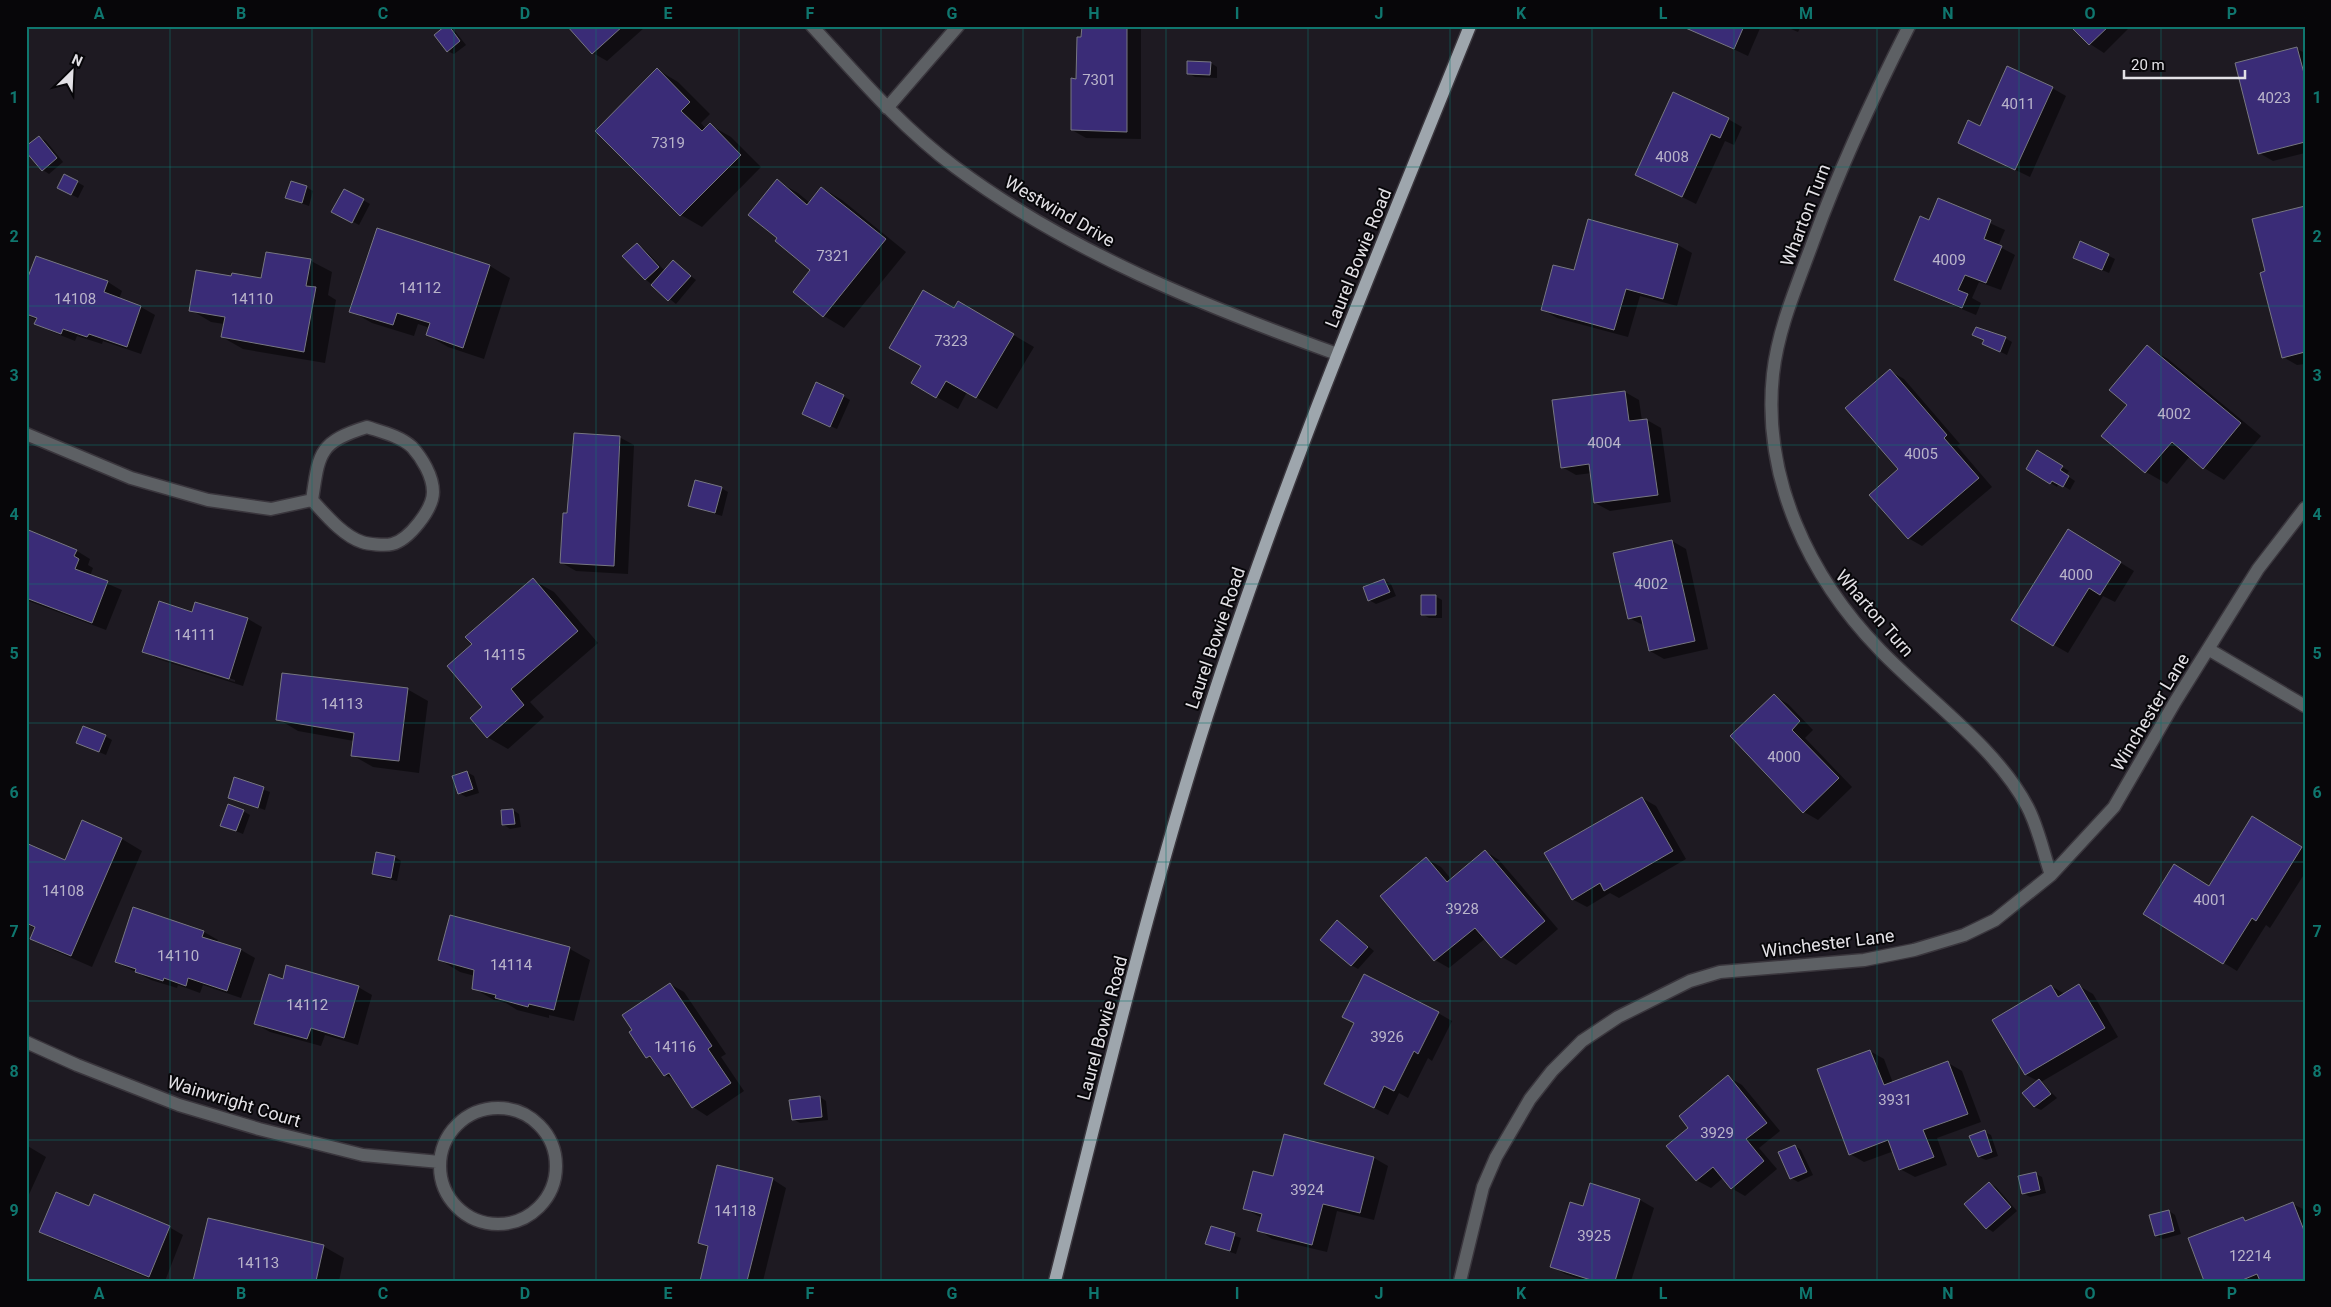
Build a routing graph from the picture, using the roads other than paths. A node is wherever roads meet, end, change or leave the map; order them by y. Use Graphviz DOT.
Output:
graph roads {
  1 [pos="812,26"];
  2 [pos="958,26"];
  3 [pos="1470,26"];
  4 [pos="1909,26"];
  5 [pos="887,108"];
  6 [pos="1337,354"];
  7 [pos="26,434"];
  8 [pos="312,500"];
  9 [pos="2305,508"];
  10 [pos="2208,649"];
  11 [pos="2305,706"];
  12 [pos="2051,874"];
  13 [pos="26,1042"];
  14 [pos="440,1162"];
  15 [pos="1055,1281"];
  16 [pos="1460,1281"];
  1 -- 5 [label="street, Westwind Drive"];
  2 -- 5 [label="street"];
  3 -- 6 [label="main road, Laurel Bowie Road"];
  4 -- 12 [label="street, Wharton Turn"];
  5 -- 6 [label="street, Westwind Drive"];
  6 -- 15 [label="main road, Laurel Bowie Road"];
  7 -- 8 [label="street"];
  8 -- 8 [label="street"];
  9 -- 10 [label="street, Winchester Lane"];
  10 -- 11 [label="street"];
  10 -- 12 [label="street, Winchester Lane"];
  12 -- 16 [label="street, Winchester Lane"];
  13 -- 14 [label="street, Wainwright Court"];
  14 -- 14 [label="street"];
}
